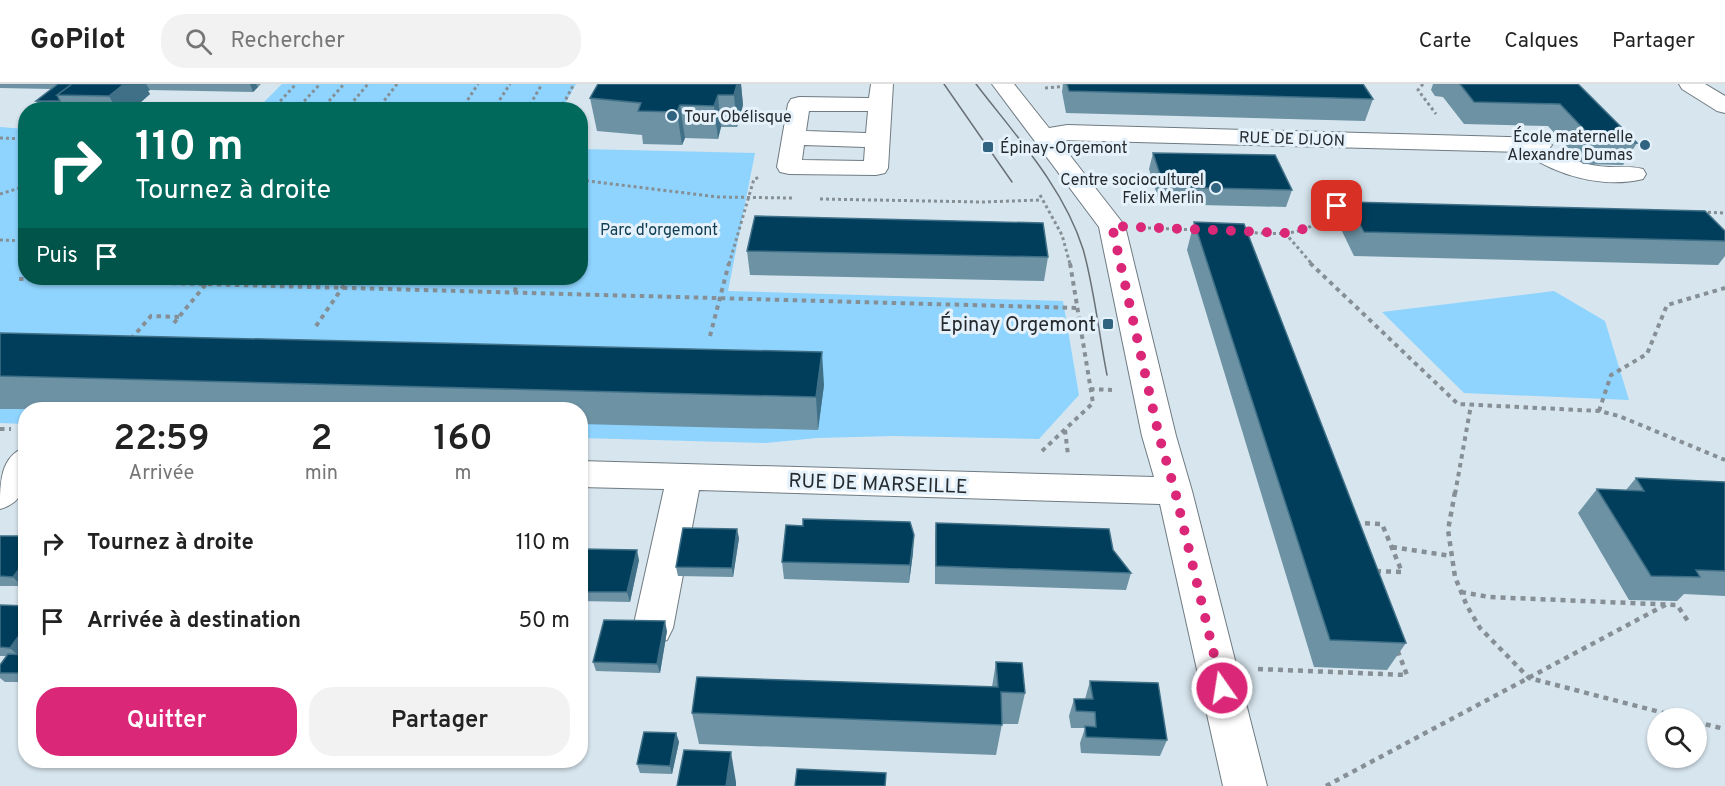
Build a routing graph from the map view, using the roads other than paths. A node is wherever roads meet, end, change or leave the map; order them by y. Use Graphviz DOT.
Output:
graph roads {
  1 [pos="1003,84"];
  2 [pos="1690,84"];
  3 [pos="880,94"];
  4 [pos="1725,106"];
  5 [pos="1044,136"];
  6 [pos="793,138"];
  7 [pos="877,140"];
  8 [pos="1634,174"];
  9 [pos="0,457"];
  10 [pos="18,458"];
  11 [pos="18,470"];
  12 [pos="588,474"];
  13 [pos="684,477"];
  14 [pos="1175,491"];
  15 [pos="0,496"];
  16 [pos="652,627"];
  17 [pos="1245,786"];
  1 -- 5 [label="street"];
  2 -- 4 [label="street"];
  3 -- 6 [label="street"];
  3 -- 7 [label="street"];
  5 -- 8 [label="street, RUE DE DIJON"];
  5 -- 14 [label="street"];
  6 -- 7 [label="street"];
  6 -- 7 [label="street"];
  9 -- 10 [label="street"];
  11 -- 15 [label="street"];
  12 -- 13 [label="street, RUE DE MARSEILLE"];
  13 -- 14 [label="street, RUE DE MARSEILLE"];
  13 -- 16 [label="street"];
  14 -- 17 [label="street"];
}
